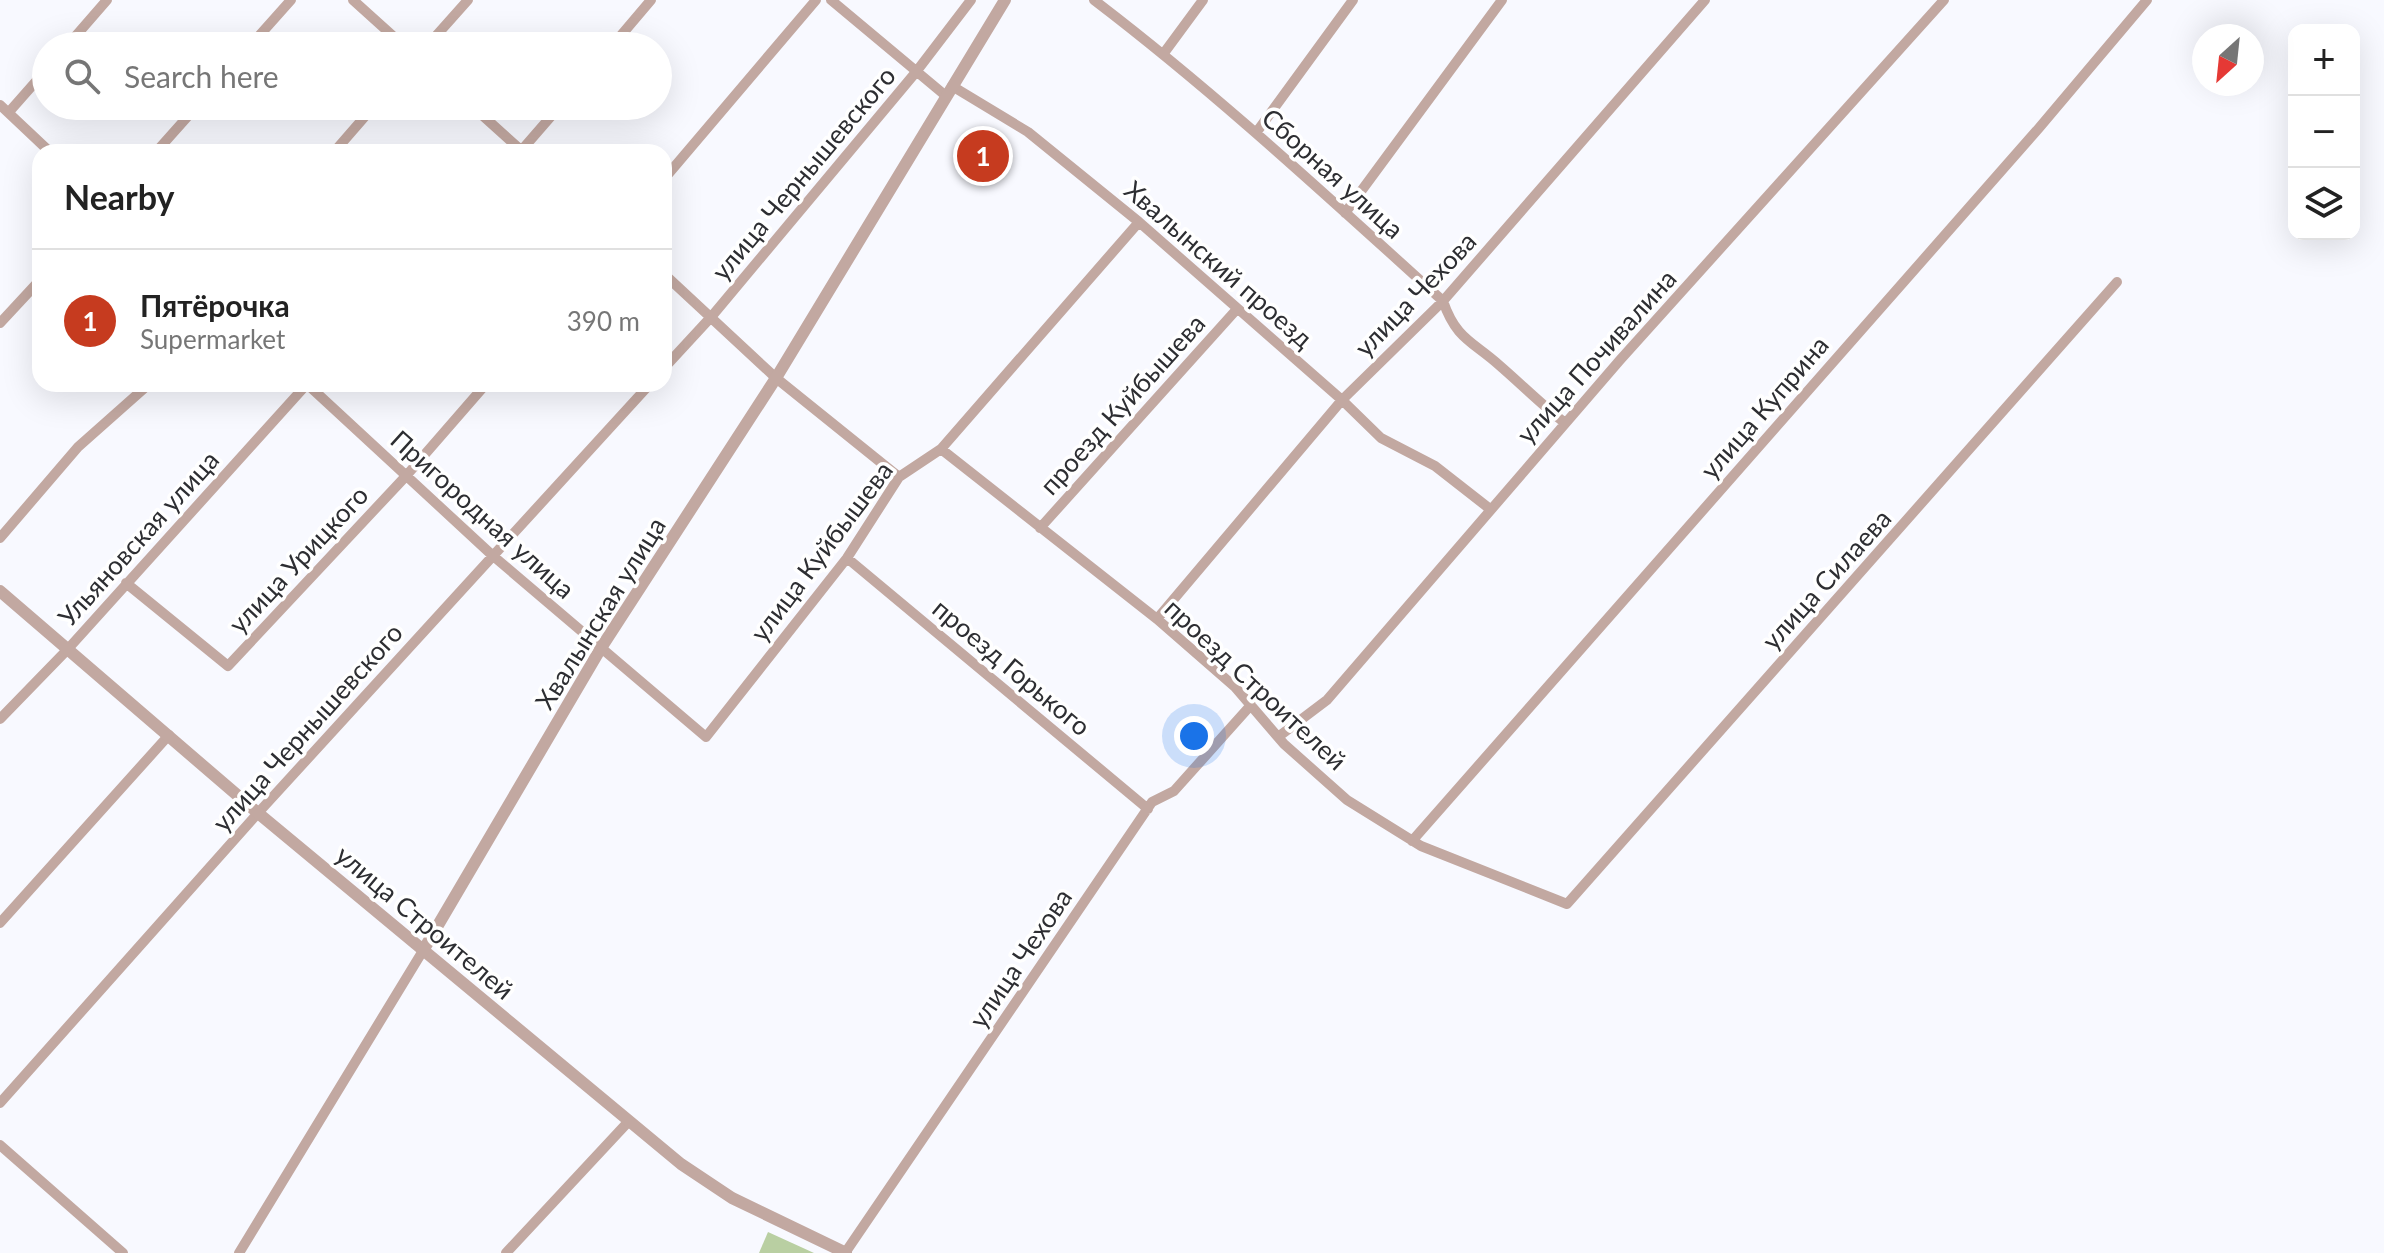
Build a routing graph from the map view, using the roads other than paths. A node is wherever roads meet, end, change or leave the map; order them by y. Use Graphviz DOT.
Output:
graph roads {
  1 [pos="107,0"];
  2 [pos="291,0"];
  3 [pos="353,0"];
  4 [pos="468,0"];
  5 [pos="651,0"];
  6 [pos="816,0"];
  7 [pos="831,0"];
  8 [pos="971,0"];
  9 [pos="1005,0"];
  10 [pos="1094,0"];
  11 [pos="1203,0"];
  12 [pos="1353,0"];
  13 [pos="1502,0"];
  14 [pos="1705,0"];
  15 [pos="1944,0"];
  16 [pos="2147,0"];
  17 [pos="79,32"];
  18 [pos="262,32"];
  19 [pos="388,32"];
  20 [pos="439,32"];
  21 [pos="624,32"];
  22 [pos="1164,53"];
  23 [pos="916,72"];
  24 [pos="32,83"];
  25 [pos="949,91"];
  26 [pos="4,109"];
  27 [pos="185,120"];
  28 [pos="362,120"];
  29 [pos="487,120"];
  30 [pos="548,120"];
  31 [pos="1256,133"];
  32 [pos="41,144"];
  33 [pos="163,144"];
  34 [pos="341,144"];
  35 [pos="513,144"];
  36 [pos="529,144"];
  37 [pos="672,170"];
  38 [pos="1345,213"];
  39 [pos="1139,222"];
  40 [pos="672,281"];
  41 [pos="2117,282"];
  42 [pos="32,289"];
  43 [pos="1443,301"];
  44 [pos="1237,309"];
  45 [pos="712,316"];
  46 [pos="0,323"];
  47 [pos="672,359"];
  48 [pos="776,378"];
  49 [pos="140,392"];
  50 [pos="300,392"];
  51 [pos="316,392"];
  52 [pos="479,392"];
  53 [pos="643,392"];
  54 [pos="1342,400"];
  55 [pos="1565,423"];
  56 [pos="941,449"];
  57 [pos="406,476"];
  58 [pos="899,477"];
  59 [pos="1490,509"];
  60 [pos="1040,528"];
  61 [pos="0,538"];
  62 [pos="492,555"];
  63 [pos="847,558"];
  64 [pos="126,583"];
  65 [pos="0,591"];
  66 [pos="1157,619"];
  67 [pos="601,648"];
  68 [pos="67,650"];
  69 [pos="1251,705"];
  70 [pos="0,719"];
  71 [pos="169,735"];
  72 [pos="706,737"];
  73 [pos="1278,737"];
  74 [pos="1148,809"];
  75 [pos="258,813"];
  76 [pos="1412,841"];
  77 [pos="1567,904"];
  78 [pos="0,923"];
  79 [pos="424,949"];
  80 [pos="0,1103"];
  81 [pos="629,1121"];
  82 [pos="0,1145"];
  83 [pos="123,1253"];
  84 [pos="239,1253"];
  85 [pos="506,1253"];
  86 [pos="846,1253"];
  1 -- 17 [label="street"];
  2 -- 18 [label="street"];
  3 -- 19 [label="street"];
  4 -- 20 [label="street"];
  5 -- 21 [label="street"];
  6 -- 37 [label="street"];
  7 -- 23 [label="street, Хвалынский проезд"];
  8 -- 23 [label="street, улица Чернышевского"];
  9 -- 25 [label="street, Хвалынская улица"];
  10 -- 22 [label="street, Сборная улица"];
  11 -- 22 [label="street"];
  12 -- 31 [label="street"];
  13 -- 38 [label="street"];
  14 -- 43 [label="street, улица Чехова"];
  15 -- 55 [label="street, улица Почивалина"];
  16 -- 76 [label="street, улица Куприна"];
  22 -- 31 [label="street, Сборная улица"];
  23 -- 25 [label="street, Хвалынский проезд"];
  23 -- 45 [label="street, улица Чернышевского"];
  24 -- 26 [label="street"];
  25 -- 39 [label="street, Хвалынский проезд"];
  25 -- 48 [label="street, Хвалынская улица"];
  26 -- 32 [label="street"];
  27 -- 33 [label="street"];
  28 -- 34 [label="street"];
  29 -- 35 [label="street"];
  30 -- 36 [label="street"];
  31 -- 38 [label="street, Сборная улица"];
  38 -- 43 [label="street, Сборная улица"];
  39 -- 44 [label="street, Хвалынский проезд"];
  39 -- 56 [label="street, улица Куйбышева"];
  40 -- 45 [label="street"];
  41 -- 77 [label="street, улица Силаева"];
  42 -- 46 [label="street"];
  43 -- 54 [label="street, улица Чехова"];
  43 -- 55 [label="street, Сборная улица"];
  44 -- 54 [label="street, Хвалынский проезд"];
  44 -- 60 [label="street, проезд Куйбышева"];
  45 -- 47 [label="street, улица Чернышевского"];
  45 -- 48 [label="street"];
  48 -- 58 [label="street"];
  48 -- 67 [label="street, Хвалынская улица"];
  49 -- 61 [label="street"];
  50 -- 64 [label="street, Ульяновская улица"];
  51 -- 57 [label="street, Пригородная улица"];
  52 -- 57 [label="street, улица Урицкого"];
  53 -- 62 [label="street, улица Чернышевского"];
  54 -- 59 [label="street, Хвалынский проезд"];
  54 -- 66 [label="street, улица Чехова"];
  55 -- 59 [label="street, улица Почивалина"];
  56 -- 58 [label="street, улица Куйбышева"];
  56 -- 60 [label="street, проезд Строителей"];
  57 -- 62 [label="street, Пригородная улица"];
  57 -- 64 [label="street, улица Урицкого"];
  58 -- 63 [label="street, улица Куйбышева"];
  59 -- 73 [label="street, улица Почивалина"];
  60 -- 66 [label="street, проезд Строителей"];
  62 -- 67 [label="street, Пригородная улица"];
  62 -- 75 [label="street, улица Чернышевского"];
  63 -- 72 [label="street, улица Куйбышева"];
  63 -- 74 [label="street, проезд Горького"];
  64 -- 68 [label="street, Ульяновская улица"];
  65 -- 68 [label="street, улица Строителей"];
  66 -- 69 [label="street, проезд Строителей"];
  67 -- 72 [label="street, Пригородная улица"];
  67 -- 79 [label="street, Хвалынская улица"];
  68 -- 70 [label="street, Ульяновская улица"];
  68 -- 71 [label="street, улица Строителей"];
  69 -- 73 [label="street, проезд Строителей"];
  69 -- 74 [label="street, улица Чехова"];
  71 -- 75 [label="street, улица Строителей"];
  71 -- 78 [label="street"];
  73 -- 76 [label="street, проезд Строителей"];
  74 -- 86 [label="street, улица Чехова"];
  75 -- 79 [label="street, улица Строителей"];
  75 -- 80 [label="street, улица Чернышевского"];
  76 -- 77 [label="street, проезд Строителей"];
  79 -- 81 [label="street, улица Строителей"];
  79 -- 84 [label="street, Хвалынская улица"];
  81 -- 85 [label="street"];
  81 -- 86 [label="street, улица Строителей"];
  82 -- 83 [label="street"];
}
